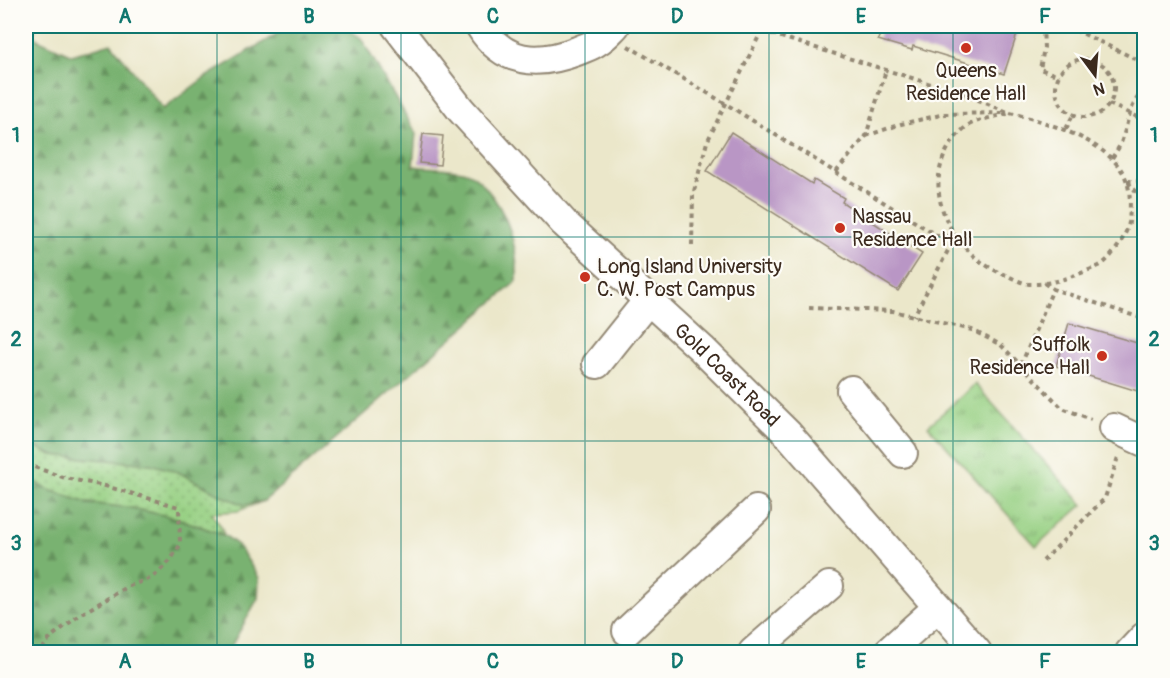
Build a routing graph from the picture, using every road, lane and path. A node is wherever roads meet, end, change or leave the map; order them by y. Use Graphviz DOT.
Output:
graph roads {
  1 [pos="396,26"];
  2 [pos="480,26"];
  3 [pos="746,26"];
  4 [pos="764,26"];
  5 [pos="1043,26"];
  6 [pos="1067,26"];
  7 [pos="611,30"];
  8 [pos="761,31"];
  9 [pos="1144,63"];
  10 [pos="886,69"];
  11 [pos="1059,76"];
  12 [pos="1144,90"];
  13 [pos="726,104"];
  14 [pos="1109,104"];
  15 [pos="1010,113"];
  16 [pos="1129,113"];
  17 [pos="1073,115"];
  18 [pos="1144,120"];
  19 [pos="1066,129"];
  20 [pos="866,136"];
  21 [pos="1112,158"];
  22 [pos="836,172"];
  23 [pos="1127,181"];
  24 [pos="1144,181"];
  25 [pos="1144,201"];
  26 [pos="955,237"];
  27 [pos="692,245"];
  28 [pos="1043,283"];
  29 [pos="1053,289"];
  30 [pos="649,299"];
  31 [pos="809,308"];
  32 [pos="914,316"];
  33 [pos="1144,319"];
  34 [pos="597,364"];
  35 [pos="1021,365"];
  36 [pos="851,390"];
  37 [pos="1128,435"];
  38 [pos="903,453"];
  39 [pos="26,464"];
  40 [pos="756,510"];
  41 [pos="1043,561"];
  42 [pos="829,586"];
  43 [pos="938,607"];
  44 [pos="627,631"];
  45 [pos="1144,637"];
  46 [pos="40,652"];
  47 [pos="753,652"];
  48 [pos="888,652"];
  49 [pos="977,652"];
  50 [pos="1130,652"];
  1 -- 30 [label="street, Gold Coast Road"];
  2 -- 7 [label="street"];
  3 -- 8 [label="path"];
  4 -- 8 [label="path"];
  5 -- 11 [label="path"];
  6 -- 9 [label="path"];
  7 -- 13 [label="path"];
  8 -- 10 [label="path"];
  8 -- 13 [label="path"];
  10 -- 15 [label="path"];
  10 -- 20 [label="path"];
  11 -- 14 [label="path"];
  11 -- 17 [label="path"];
  12 -- 16 [label="path"];
  13 -- 22 [label="path"];
  13 -- 27 [label="path"];
  14 -- 16 [label="path"];
  14 -- 17 [label="path"];
  15 -- 19 [label="path"];
  15 -- 20 [label="path"];
  15 -- 26 [label="path"];
  16 -- 18 [label="path"];
  16 -- 21 [label="path"];
  17 -- 19 [label="path"];
  19 -- 21 [label="path"];
  20 -- 22 [label="path"];
  21 -- 23 [label="path"];
  22 -- 26 [label="path"];
  23 -- 24 [label="path"];
  23 -- 25 [label="path"];
  23 -- 28 [label="path"];
  26 -- 28 [label="path"];
  26 -- 32 [label="path"];
  28 -- 29 [label="path"];
  29 -- 33 [label="path"];
  29 -- 35 [label="path"];
  30 -- 34 [label="street"];
  30 -- 43 [label="street, Gold Coast Road"];
  31 -- 32 [label="path"];
  32 -- 35 [label="path"];
  35 -- 37 [label="path"];
  36 -- 38 [label="street"];
  37 -- 41 [label="path"];
  39 -- 46 [label="path"];
  40 -- 44 [label="street"];
  42 -- 47 [label="street"];
  43 -- 48 [label="street"];
  43 -- 49 [label="street, Gold Coast Road"];
  45 -- 50 [label="street"];
}
